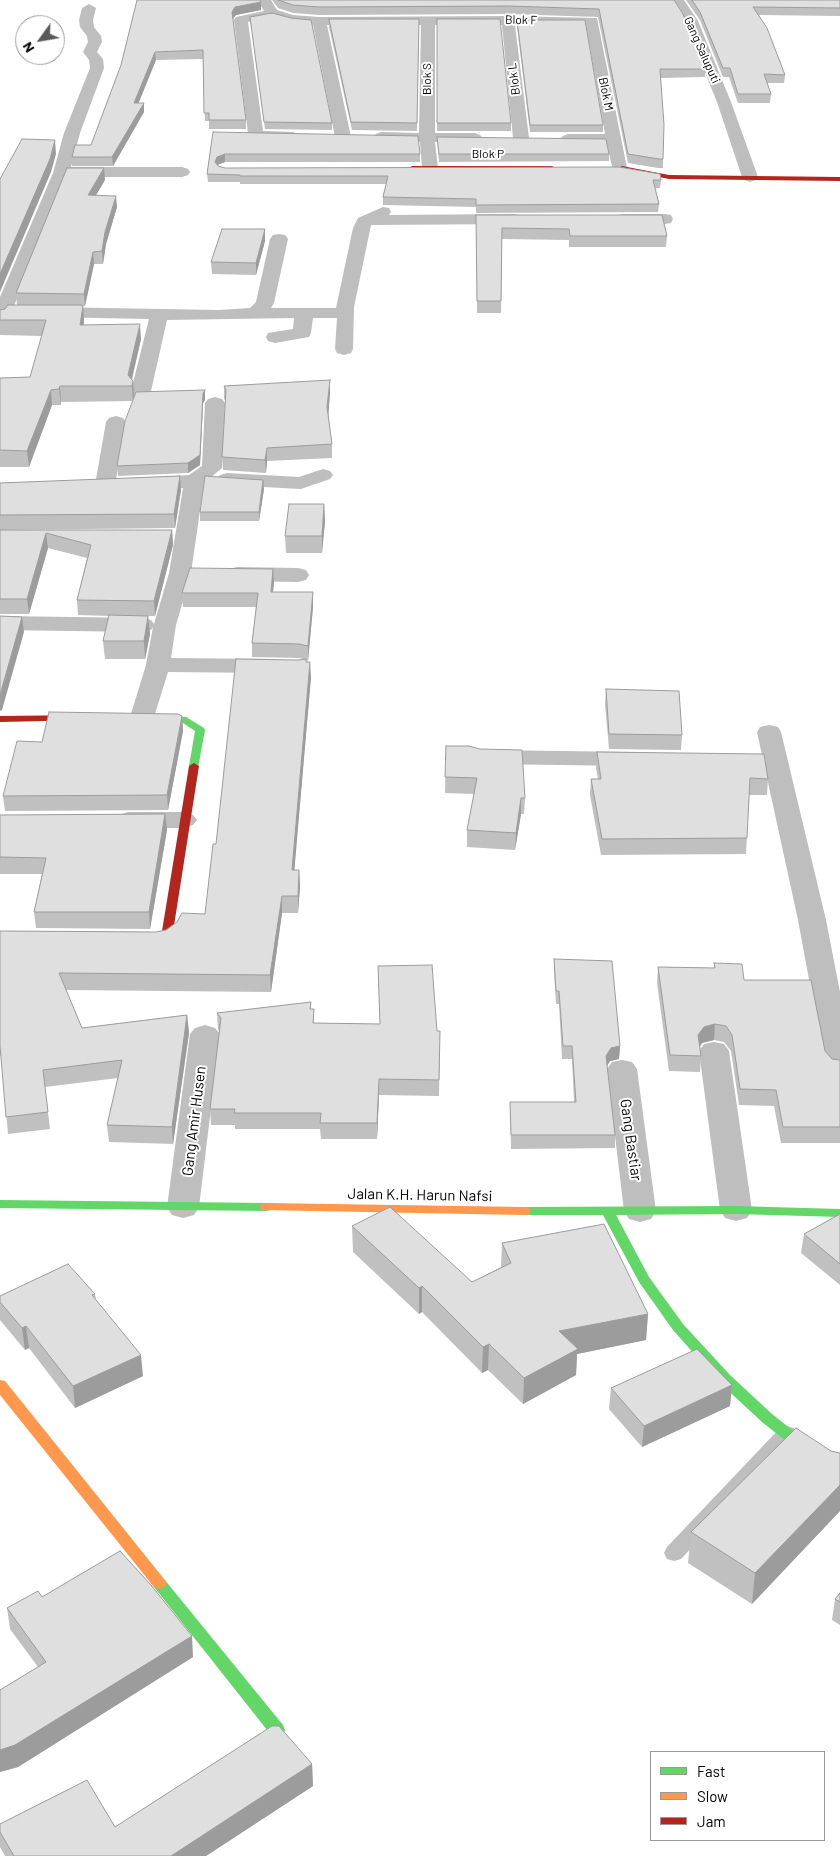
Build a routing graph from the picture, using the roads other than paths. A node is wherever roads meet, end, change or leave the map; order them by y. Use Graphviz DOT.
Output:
graph roads {
  1 [pos="264,0"];
  2 [pos="677,0"];
  3 [pos="89,8"];
  4 [pos="272,14"];
  5 [pos="428,20"];
  6 [pos="508,20"];
  7 [pos="320,21"];
  8 [pos="592,21"];
  9 [pos="307,137"];
  10 [pos="325,137"];
  11 [pos="343,137"];
  12 [pos="427,138"];
  13 [pos="521,138"];
  14 [pos="614,139"];
  15 [pos="400,168"];
  16 [pos="430,168"];
  17 [pos="561,168"];
  18 [pos="615,168"];
  19 [pos="61,172"];
  20 [pos="182,172"];
  21 [pos="750,177"];
  22 [pos="840,179"];
  23 [pos="394,208"];
  24 [pos="527,219"];
  25 [pos="606,219"];
  26 [pos="665,219"];
  27 [pos="368,220"];
  28 [pos="279,239"];
  29 [pos="252,312"];
  30 [pos="304,313"];
  31 [pos="346,313"];
  32 [pos="159,314"];
  33 [pos="1,315"];
  34 [pos="275,337"];
  35 [pos="344,349"];
  36 [pos="140,391"];
  37 [pos="215,403"];
  38 [pos="116,422"];
  39 [pos="323,475"];
  40 [pos="195,485"];
  41 [pos="200,573"];
  42 [pos="298,575"];
  43 [pos="0,623"];
  44 [pos="165,625"];
  45 [pos="158,665"];
  46 [pos="289,666"];
  47 [pos="138,717"];
  48 [pos="95,718"];
  49 [pos="0,719"];
  50 [pos="769,732"];
  51 [pos="480,757"];
  52 [pos="658,759"];
  53 [pos="107,820"];
  54 [pos="184,820"];
  55 [pos="118,938"];
  56 [pos="835,1010"];
  57 [pos="205,1034"];
  58 [pos="714,1051"];
  59 [pos="840,1066"];
  60 [pos="622,1069"];
  61 [pos="0,1204"];
  62 [pos="183,1207"];
  63 [pos="736,1210"];
  64 [pos="640,1211"];
  65 [pos="608,1212"];
  66 [pos="840,1213"];
  67 [pos="0,1385"];
  68 [pos="787,1434"];
  69 [pos="840,1470"];
  70 [pos="674,1553"];
  71 [pos="278,1730"];
  1 -- 4 [label="street"];
  2 -- 21 [label="street, Gang Saluputi"];
  3 -- 19 [label="street"];
  4 -- 7 [label="street, Blok F"];
  4 -- 9 [label="street"];
  5 -- 6 [label="street, Blok F"];
  5 -- 7 [label="street, Blok F"];
  5 -- 12 [label="street, Blok S"];
  6 -- 8 [label="street, Blok F"];
  6 -- 13 [label="street, Blok L"];
  7 -- 11 [label="street"];
  8 -- 14 [label="street, Blok M"];
  10 -- 11 [label="street"];
  11 -- 12 [label="street"];
  12 -- 13 [label="street"];
  12 -- 16 [label="street, Blok S"];
  13 -- 14 [label="street"];
  14 -- 18 [label="street, Blok M"];
  15 -- 16 [label="street, Blok P"];
  16 -- 17 [label="street, Blok P"];
  18 -- 21 [label="street"];
  19 -- 20 [label="street"];
  19 -- 33 [label="street"];
  21 -- 22 [label="street"];
  23 -- 27 [label="street"];
  24 -- 27 [label="street"];
  25 -- 26 [label="street"];
  27 -- 31 [label="street"];
  28 -- 29 [label="street"];
  29 -- 30 [label="street"];
  29 -- 32 [label="street"];
  30 -- 31 [label="street"];
  30 -- 34 [label="street"];
  31 -- 35 [label="street"];
  32 -- 33 [label="street"];
  32 -- 36 [label="street"];
  37 -- 40 [label="street"];
  38 -- 40 [label="street"];
  39 -- 40 [label="street"];
  40 -- 41 [label="street"];
  41 -- 42 [label="street"];
  41 -- 44 [label="street"];
  43 -- 44 [label="street"];
  44 -- 45 [label="street"];
  45 -- 46 [label="street"];
  45 -- 47 [label="street"];
  47 -- 54 [label="street"];
  48 -- 49 [label="street"];
  50 -- 56 [label="street"];
  51 -- 52 [label="street"];
  53 -- 54 [label="street"];
  54 -- 55 [label="street"];
  56 -- 59 [label="street"];
  57 -- 62 [label="street, Gang Amir Husen"];
  58 -- 63 [label="street"];
  60 -- 64 [label="street, Gang Bastiar"];
  61 -- 62 [label="street, Jalan K.H. Harun Nafsi"];
  62 -- 65 [label="street, Jalan K.H. Harun Nafsi"];
  63 -- 64 [label="street, Jalan K.H. Harun Nafsi"];
  63 -- 66 [label="street, Jalan K.H. Harun Nafsi"];
  64 -- 65 [label="street, Jalan K.H. Harun Nafsi"];
  65 -- 68 [label="street"];
  67 -- 71 [label="street"];
  68 -- 69 [label="street"];
  68 -- 70 [label="lane"];
}
